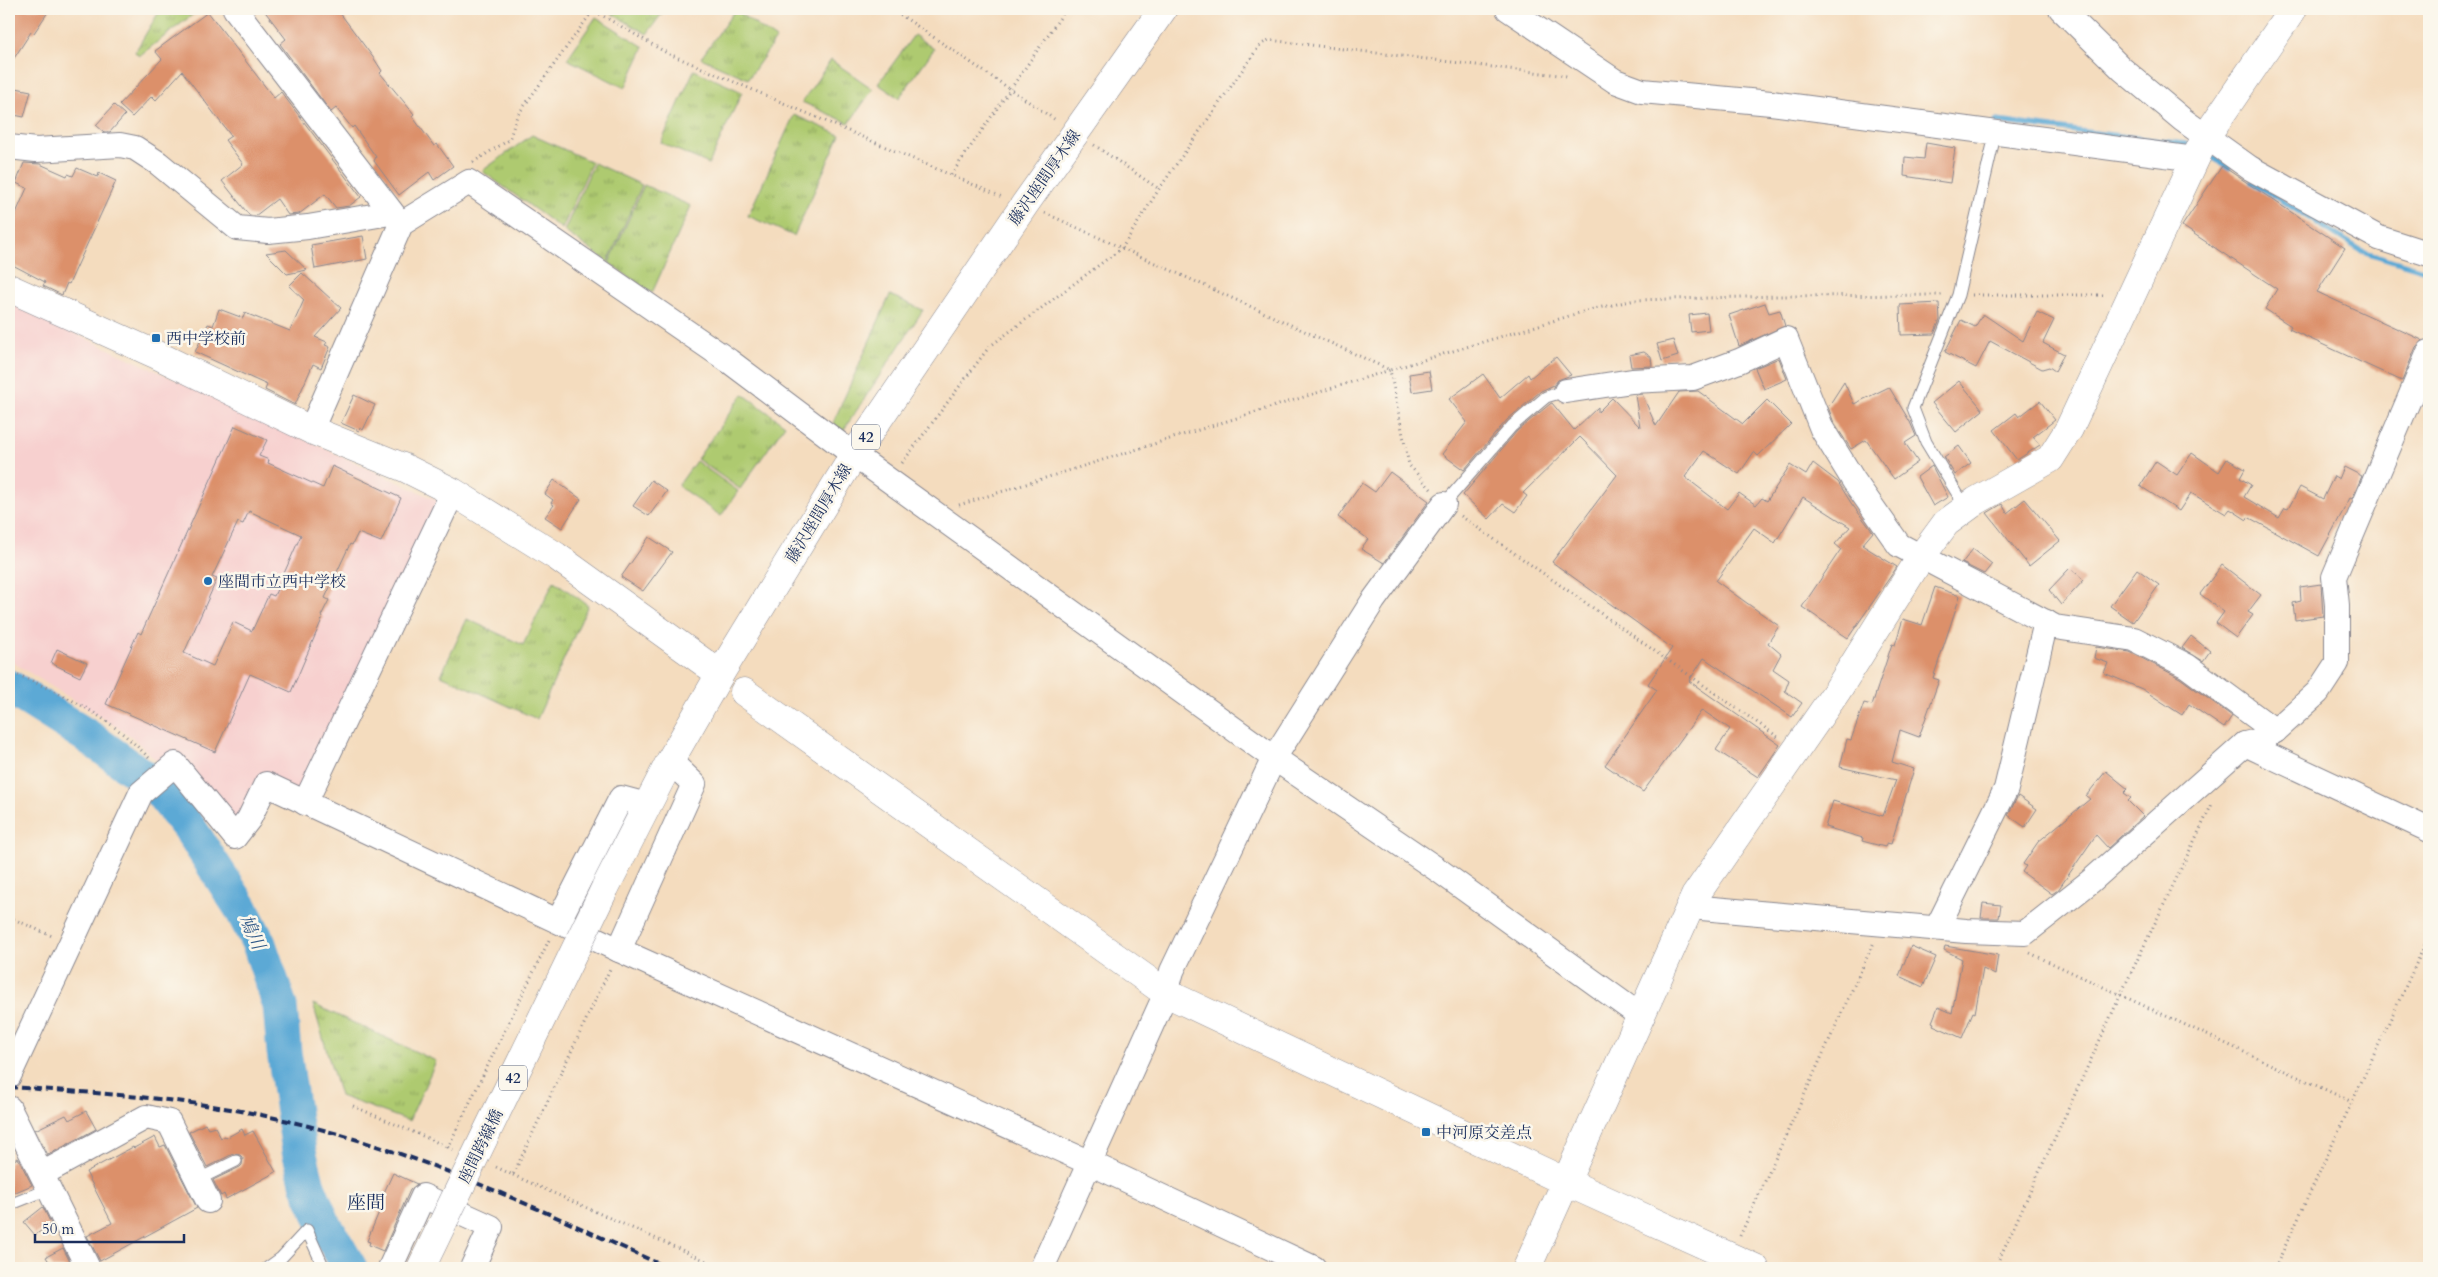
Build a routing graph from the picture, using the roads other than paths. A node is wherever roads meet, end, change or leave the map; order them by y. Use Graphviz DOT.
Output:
graph roads {
  1 [pos="235,9"];
  2 [pos="1163,9"];
  3 [pos="1508,9"];
  4 [pos="2061,9"];
  5 [pos="2293,9"];
  6 [pos="1996,131"];
  7 [pos="9,147"];
  8 [pos="2199,149"];
  9 [pos="396,218"];
  10 [pos="2429,254"];
  11 [pos="9,288"];
  12 [pos="2429,352"];
  13 [pos="1566,391"];
  14 [pos="311,430"];
  15 [pos="854,455"];
  16 [pos="453,492"];
  17 [pos="1444,504"];
  18 [pos="1966,508"];
  19 [pos="1921,557"];
  20 [pos="2046,622"];
  21 [pos="720,674"];
  22 [pos="744,692"];
  23 [pos="2275,731"];
  24 [pos="2245,744"];
  25 [pos="1274,758"];
  26 [pos="670,761"];
  27 [pos="304,803"];
  28 [pos="647,805"];
  29 [pos="2429,830"];
  30 [pos="605,888"];
  31 [pos="1690,907"];
  32 [pos="559,920"];
  33 [pos="1937,928"];
  34 [pos="619,950"];
  35 [pos="1166,993"];
  36 [pos="1642,1018"];
  37 [pos="9,1076"];
  38 [pos="9,1108"];
  39 [pos="236,1161"];
  40 [pos="1090,1163"];
  41 [pos="198,1180"];
  42 [pos="45,1181"];
  43 [pos="1566,1182"];
  44 [pos="208,1201"];
  45 [pos="9,1206"];
  46 [pos="88,1268"];
  47 [pos="266,1268"];
  48 [pos="324,1268"];
  49 [pos="390,1268"];
  50 [pos="421,1268"];
  51 [pos="472,1268"];
  52 [pos="1042,1268"];
  53 [pos="1314,1268"];
  54 [pos="1527,1268"];
  55 [pos="1754,1268"];
  1 -- 9 [label="street"];
  2 -- 15 [label="street, 藤沢座間厚木線 / 42"];
  3 -- 6 [label="street"];
  4 -- 8 [label="street"];
  5 -- 8 [label="street"];
  6 -- 8 [label="street"];
  6 -- 18 [label="lane"];
  7 -- 9 [label="street"];
  8 -- 10 [label="street"];
  8 -- 18 [label="street"];
  9 -- 14 [label="street"];
  9 -- 15 [label="street"];
  11 -- 14 [label="street"];
  12 -- 23 [label="street"];
  13 -- 17 [label="lane"];
  13 -- 19 [label="street"];
  14 -- 16 [label="street"];
  15 -- 21 [label="street, 藤沢座間厚木線 / 42"];
  15 -- 25 [label="street"];
  16 -- 21 [label="street"];
  16 -- 27 [label="street"];
  17 -- 25 [label="street"];
  18 -- 19 [label="street"];
  19 -- 20 [label="street"];
  19 -- 31 [label="street"];
  20 -- 23 [label="street"];
  20 -- 33 [label="street"];
  21 -- 22 [label="street"];
  21 -- 26 [label="street, 藤沢座間厚木線 / 42"];
  22 -- 35 [label="street"];
  23 -- 24 [label="street"];
  24 -- 29 [label="street"];
  24 -- 33 [label="street"];
  25 -- 35 [label="street"];
  25 -- 36 [label="street"];
  26 -- 28 [label="street, 藤沢座間厚木線 / 42"];
  26 -- 34 [label="street"];
  27 -- 32 [label="street"];
  27 -- 37 [label="street"];
  28 -- 30 [label="street, 藤沢座間厚木線 / 42"];
  28 -- 32 [label="street"];
  30 -- 50 [label="street, 座間跨線橋 / 42, bridge"];
  31 -- 33 [label="street"];
  31 -- 36 [label="street"];
  32 -- 34 [label="street"];
  34 -- 40 [label="street"];
  35 -- 40 [label="street"];
  35 -- 43 [label="street"];
  36 -- 43 [label="street"];
  38 -- 42 [label="street"];
  39 -- 41 [label="lane"];
  40 -- 52 [label="street"];
  40 -- 53 [label="street"];
  41 -- 42 [label="street"];
  41 -- 44 [label="street"];
  42 -- 45 [label="lane"];
  42 -- 46 [label="street"];
  43 -- 54 [label="street"];
  43 -- 55 [label="street"];
  47 -- 48 [label="lane"];
  49 -- 51 [label="street"];
}
